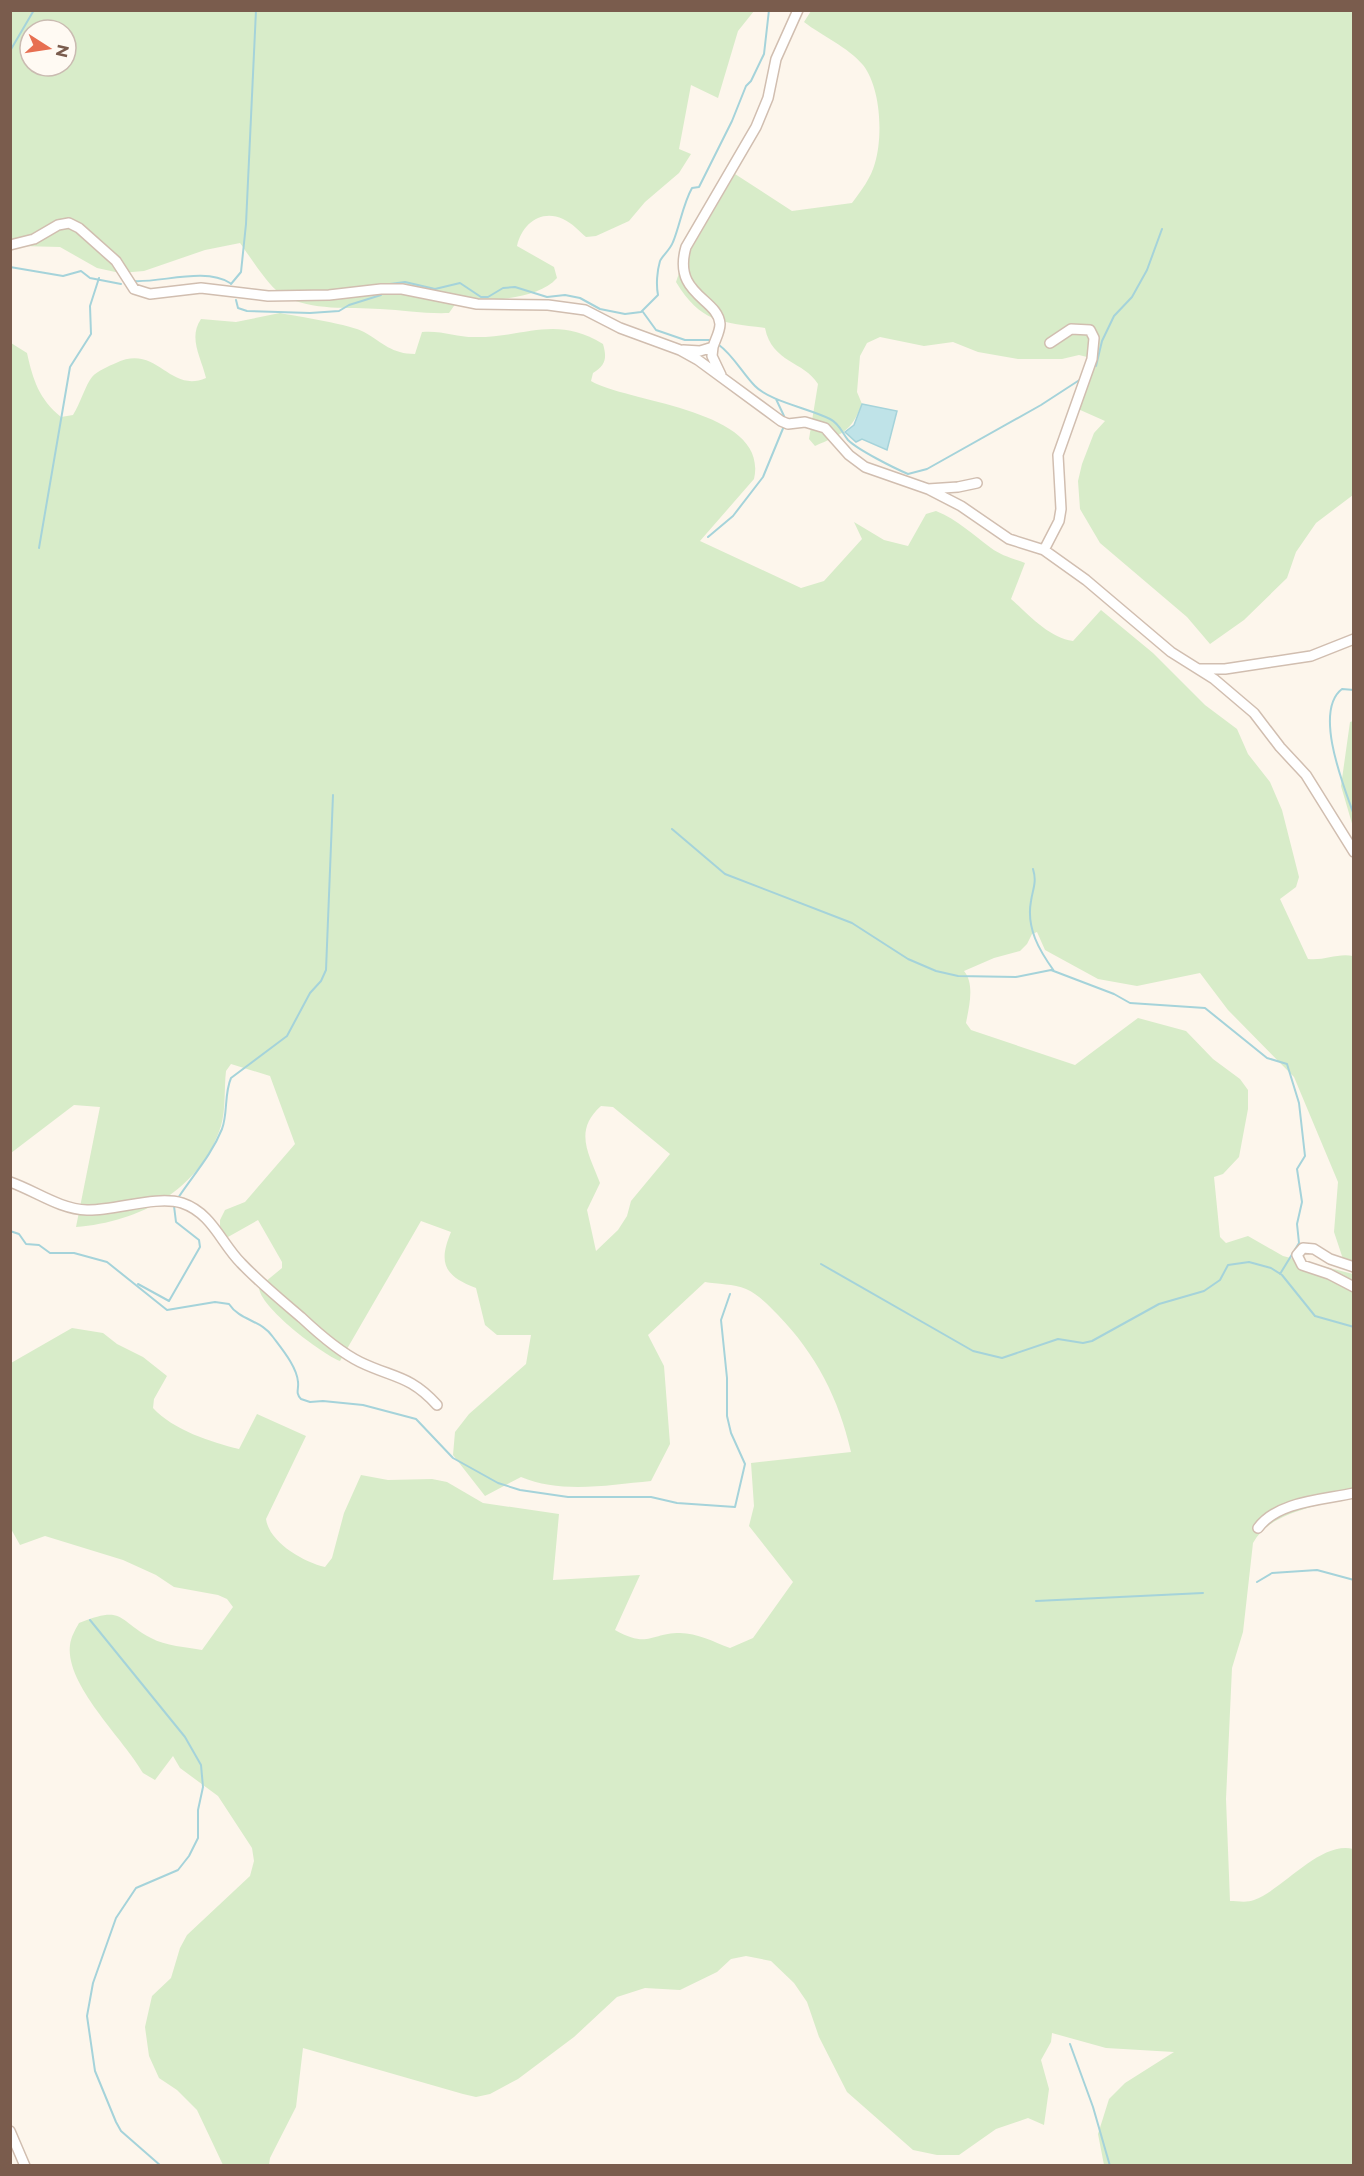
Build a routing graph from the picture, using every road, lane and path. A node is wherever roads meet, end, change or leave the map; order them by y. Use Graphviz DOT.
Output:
graph roads {
  1 [pos="798,10"];
  2 [pos="10,244"];
  3 [pos="1050,343"];
  4 [pos="713,347"];
  5 [pos="680,350"];
  6 [pos="721,375"];
  7 [pos="977,483"];
  8 [pos="928,489"];
  9 [pos="1044,550"];
  10 [pos="1353,639"];
  11 [pos="1200,669"];
  12 [pos="1353,852"];
  13 [pos="10,1182"];
  14 [pos="1353,1267"];
  15 [pos="1353,1287"];
  16 [pos="437,1406"];
  17 [pos="1353,1493"];
  18 [pos="1258,1528"];
  19 [pos="10,2131"];
  20 [pos="25,2166"];
  1 -- 4 [label="street"];
  2 -- 5 [label="street"];
  3 -- 9 [label="street"];
  4 -- 5 [label="street"];
  4 -- 6 [label="street"];
  5 -- 6 [label="street"];
  6 -- 8 [label="street"];
  7 -- 8 [label="street"];
  8 -- 9 [label="street"];
  9 -- 11 [label="street"];
  10 -- 11 [label="street"];
  11 -- 12 [label="street"];
  13 -- 16 [label="street"];
  14 -- 15 [label="street"];
  17 -- 18 [label="street"];
  19 -- 20 [label="street"];
}
